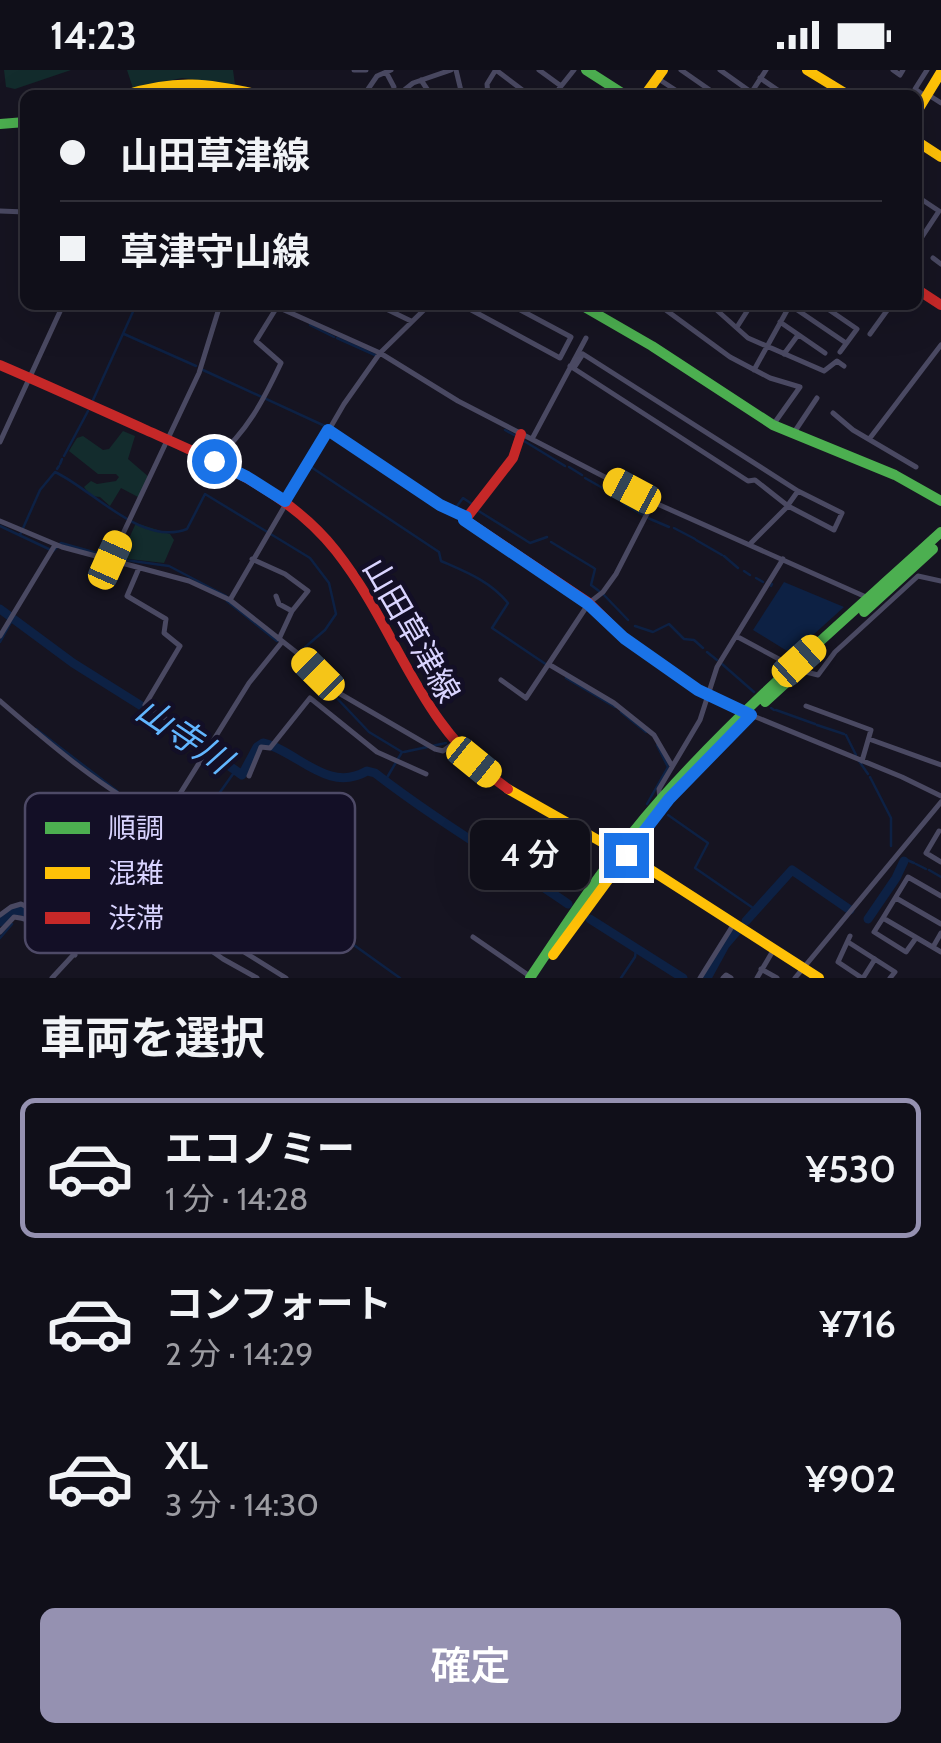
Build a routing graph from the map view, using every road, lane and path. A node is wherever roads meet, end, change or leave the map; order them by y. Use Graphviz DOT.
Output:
graph roads {
  1 [pos="354,70"];
  2 [pos="366,70"];
  3 [pos="422,70"];
  4 [pos="451,70"];
  5 [pos="496,70"];
  6 [pos="539,70"];
  7 [pos="574,70"];
  8 [pos="586,70"];
  9 [pos="681,70"];
  10 [pos="720,70"];
  11 [pos="766,70"];
  12 [pos="807,70"];
  13 [pos="893,70"];
  14 [pos="903,70"];
  15 [pos="388,71"];
  16 [pos="941,72"];
  17 [pos="760,78"];
  18 [pos="423,80"];
  19 [pos="562,87"];
  20 [pos="139,90"];
  21 [pos="236,90"];
  22 [pos="367,90"];
  23 [pos="402,90"];
  24 [pos="428,90"];
  25 [pos="522,90"];
  26 [pos="559,90"];
  27 [pos="617,90"];
  28 [pos="710,90"];
  29 [pos="745,90"];
  30 [pos="752,90"];
  31 [pos="778,90"];
  32 [pos="840,90"];
  33 [pos="922,93"];
  34 [pos="926,95"];
  35 [pos="922,102"];
  36 [pos="941,103"];
  37 [pos="922,203"];
  38 [pos="922,237"];
  39 [pos="933,258"];
  40 [pos="941,264"];
  41 [pos="61,310"];
  42 [pos="219,310"];
  43 [pos="278,310"];
  44 [pos="287,310"];
  45 [pos="388,310"];
  46 [pos="425,310"];
  47 [pos="471,310"];
  48 [pos="521,310"];
  49 [pos="591,310"];
  50 [pos="666,310"];
  51 [pos="723,310"];
  52 [pos="748,310"];
  53 [pos="787,310"];
  54 [pos="797,310"];
  55 [pos="829,310"];
  56 [pos="886,310"];
  57 [pos="412,322"];
  58 [pos="780,322"];
  59 [pos="736,327"];
  60 [pos="870,334"];
  61 [pos="798,335"];
  62 [pos="586,338"];
  63 [pos="846,344"];
  64 [pos="941,345"];
  65 [pos="766,348"];
  66 [pos="840,352"];
  67 [pos="380,353"];
  68 [pos="825,353"];
  69 [pos="784,354"];
  70 [pos="0,365"];
  71 [pos="844,366"];
  72 [pos="572,367"];
  73 [pos="754,370"];
  74 [pos="30,378"];
  75 [pos="634,386"];
  76 [pos="817,398"];
  77 [pos="626,400"];
  78 [pos="834,413"];
  79 [pos="688,421"];
  80 [pos="774,425"];
  81 [pos="328,430"];
  82 [pos="793,434"];
  83 [pos="527,436"];
  84 [pos="679,436"];
  85 [pos="870,438"];
  86 [pos="169,440"];
  87 [pos="0,442"];
  88 [pos="742,457"];
  89 [pos="214,461"];
  90 [pos="916,467"];
  91 [pos="733,471"];
  92 [pos="798,491"];
  93 [pos="285,501"];
  94 [pos="941,501"];
  95 [pos="653,502"];
  96 [pos="788,505"];
  97 [pos="466,517"];
  98 [pos="0,521"];
  99 [pos="941,532"];
  100 [pos="941,541"];
  101 [pos="750,544"];
  102 [pos="55,545"];
  103 [pos="252,559"];
  104 [pos="783,559"];
  105 [pos="110,560"];
  106 [pos="912,564"];
  107 [pos="139,568"];
  108 [pos="941,582"];
  109 [pos="276,596"];
  110 [pos="230,600"];
  111 [pos="588,604"];
  112 [pos="882,608"];
  113 [pos="292,611"];
  114 [pos="0,636"];
  115 [pos="736,636"];
  116 [pos="281,641"];
  117 [pos="549,664"];
  118 [pos="798,666"];
  119 [pos="501,680"];
  120 [pos="708,696"];
  121 [pos="0,702"];
  122 [pos="806,706"];
  123 [pos="748,714"];
  124 [pos="869,739"];
  125 [pos="454,743"];
  126 [pos="209,747"];
  127 [pos="862,760"];
  128 [pos="672,766"];
  129 [pos="941,766"];
  130 [pos="426,774"];
  131 [pos="249,776"];
  132 [pos="115,793"];
  133 [pos="181,793"];
  134 [pos="941,799"];
  135 [pos="660,800"];
  136 [pos="939,831"];
  137 [pos="622,853"];
  138 [pos="941,862"];
  139 [pos="941,896"];
  140 [pos="896,897"];
  141 [pos="25,906"];
  142 [pos="0,915"];
  143 [pos="25,918"];
  144 [pos="884,918"];
  145 [pos="735,922"];
  146 [pos="941,924"];
  147 [pos="0,932"];
  148 [pos="941,933"];
  149 [pos="473,937"];
  150 [pos="916,937"];
  151 [pos="933,947"];
  152 [pos="774,949"];
  153 [pos="941,952"];
  154 [pos="214,953"];
  155 [pos="246,953"];
  156 [pos="75,955"];
  157 [pos="875,958"];
  158 [pos="803,968"];
  159 [pos="761,969"];
  160 [pos="52,978"];
  161 [pos="257,978"];
  162 [pos="286,978"];
  163 [pos="533,978"];
  164 [pos="700,978"];
  165 [pos="723,978"];
  166 [pos="731,978"];
  167 [pos="757,978"];
  168 [pos="777,978"];
  169 [pos="795,978"];
  170 [pos="819,978"];
  171 [pos="863,978"];
  172 [pos="890,978"];
  1 -- 2 [label="street"];
  3 -- 18 [label="street"];
  4 -- 18 [label="street"];
  5 -- 25 [label="street"];
  6 -- 19 [label="street"];
  7 -- 19 [label="street"];
  8 -- 27 [label="main road"];
  9 -- 28 [label="street"];
  10 -- 29 [label="street"];
  11 -- 17 [label="street"];
  12 -- 32 [label="main road"];
  13 -- 14 [label="street"];
  15 -- 22 [label="street"];
  16 -- 34 [label="main road"];
  17 -- 30 [label="street"];
  17 -- 31 [label="street"];
  18 -- 23 [label="street"];
  18 -- 24 [label="street"];
  19 -- 26 [label="street"];
  20 -- 21 [label="main road"];
  33 -- 34 [label="street"];
  34 -- 35 [label="main road"];
  34 -- 36 [label="street"];
  37 -- 38 [label="street"];
  39 -- 40 [label="street"];
  41 -- 74 [label="street"];
  42 -- 86 [label="street"];
  43 -- 89 [label="street"];
  44 -- 67 [label="street"];
  45 -- 57 [label="street"];
  46 -- 57 [label="street"];
  47 -- 48 [label="street"];
  49 -- 80 [label="main road"];
  50 -- 73 [label="street"];
  51 -- 59 [label="street"];
  52 -- 59 [label="street"];
  53 -- 58 [label="street"];
  54 -- 63 [label="street"];
  55 -- 63 [label="street"];
  56 -- 60 [label="street"];
  57 -- 67 [label="street"];
  58 -- 61 [label="street"];
  58 -- 65 [label="street"];
  59 -- 65 [label="street"];
  61 -- 68 [label="street"];
  61 -- 69 [label="street"];
  62 -- 72 [label="street"];
  63 -- 66 [label="street"];
  64 -- 85 [label="street"];
  65 -- 69 [label="street"];
  65 -- 73 [label="street"];
  67 -- 81 [label="street"];
  67 -- 83 [label="street"];
  69 -- 71 [label="street"];
  70 -- 74 [label="main road, 山田草津線"];
  72 -- 75 [label="street"];
  72 -- 77 [label="street"];
  72 -- 83 [label="street"];
  73 -- 80 [label="street"];
  74 -- 86 [label="main road, 山田草津線"];
  74 -- 87 [label="street"];
  75 -- 77 [label="street"];
  75 -- 79 [label="street"];
  76 -- 82 [label="street"];
  77 -- 84 [label="street"];
  78 -- 85 [label="street"];
  79 -- 84 [label="street"];
  79 -- 88 [label="street"];
  80 -- 82 [label="main road"];
  81 -- 93 [label="street"];
  81 -- 97 [label="street"];
  82 -- 94 [label="main road"];
  83 -- 95 [label="street"];
  83 -- 97 [label="main road"];
  84 -- 91 [label="street"];
  85 -- 90 [label="street"];
  86 -- 89 [label="main road, 山田草津線"];
  86 -- 105 [label="street"];
  88 -- 91 [label="street"];
  88 -- 92 [label="street"];
  89 -- 93 [label="main road, 山田草津線"];
  91 -- 96 [label="street"];
  92 -- 96 [label="street"];
  92 -- 96 [label="street"];
  93 -- 103 [label="street"];
  93 -- 125 [label="main road, 山田草津線"];
  95 -- 101 [label="street"];
  95 -- 111 [label="street"];
  96 -- 101 [label="street"];
  97 -- 111 [label="main road"];
  98 -- 102 [label="street"];
  99 -- 106 [label="main road"];
  100 -- 106 [label="main road"];
  101 -- 104 [label="street"];
  102 -- 105 [label="street"];
  102 -- 114 [label="street"];
  103 -- 110 [label="street"];
  103 -- 113 [label="street"];
  104 -- 112 [label="street"];
  104 -- 115 [label="street"];
  105 -- 107 [label="street"];
  106 -- 118 [label="main road"];
  107 -- 110 [label="street"];
  107 -- 126 [label="street"];
  108 -- 112 [label="street"];
  109 -- 113 [label="street"];
  110 -- 116 [label="street"];
  111 -- 117 [label="street"];
  111 -- 120 [label="main road"];
  112 -- 118 [label="street"];
  113 -- 116 [label="street"];
  115 -- 118 [label="street"];
  115 -- 120 [label="street"];
  116 -- 125 [label="street"];
  116 -- 126 [label="street"];
  117 -- 119 [label="street"];
  117 -- 128 [label="street"];
  118 -- 123 [label="main road"];
  120 -- 123 [label="main road"];
  120 -- 128 [label="street"];
  121 -- 132 [label="street"];
  122 -- 124 [label="street"];
  123 -- 127 [label="street"];
  123 -- 135 [label="main road"];
  123 -- 137 [label="main road"];
  124 -- 127 [label="street"];
  124 -- 129 [label="street"];
  125 -- 137 [label="main road, 山田草津線"];
  126 -- 133 [label="street"];
  127 -- 134 [label="street"];
  128 -- 135 [label="street"];
  130 -- 131 [label="street"];
  134 -- 158 [label="street"];
  135 -- 137 [label="main road"];
  136 -- 138 [label="street"];
  137 -- 145 [label="main road, 山田草津線"];
  137 -- 163 [label="main road"];
  139 -- 140 [label="street"];
  140 -- 144 [label="street"];
  140 -- 146 [label="street"];
  141 -- 142 [label="street"];
  143 -- 147 [label="street"];
  144 -- 150 [label="street"];
  144 -- 150 [label="street"];
  145 -- 152 [label="main road, 山田草津線"];
  145 -- 164 [label="street"];
  148 -- 151 [label="street"];
  149 -- 163 [label="street"];
  150 -- 151 [label="street"];
  151 -- 153 [label="street"];
  152 -- 158 [label="main road, 山田草津線"];
  152 -- 159 [label="street"];
  154 -- 161 [label="street"];
  155 -- 162 [label="street"];
  156 -- 160 [label="street"];
  157 -- 171 [label="street"];
  157 -- 171 [label="street"];
  157 -- 172 [label="street"];
  158 -- 169 [label="street"];
  158 -- 170 [label="main road, 山田草津線"];
  159 -- 167 [label="street"];
  159 -- 168 [label="street"];
  165 -- 166 [label="street"];
}
